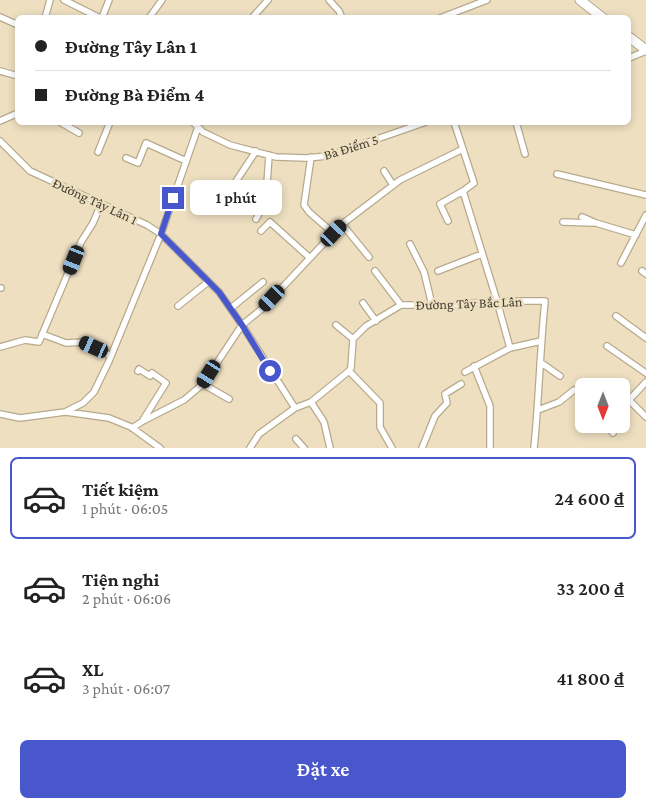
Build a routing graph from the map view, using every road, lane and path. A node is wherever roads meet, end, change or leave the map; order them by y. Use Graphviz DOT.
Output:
graph roads {
  1 [pos="50,0"];
  2 [pos="64,0"];
  3 [pos="109,0"];
  4 [pos="162,0"];
  5 [pos="268,0"];
  6 [pos="329,0"];
  7 [pos="487,0"];
  8 [pos="580,0"];
  9 [pos="46,15"];
  10 [pos="95,15"];
  11 [pos="102,15"];
  12 [pos="153,15"];
  13 [pos="255,15"];
  14 [pos="341,15"];
  15 [pos="448,15"];
  16 [pos="599,15"];
  17 [pos="0,17"];
  18 [pos="15,24"];
  19 [pos="631,39"];
  20 [pos="646,51"];
  21 [pos="631,57"];
  22 [pos="0,71"];
  23 [pos="15,75"];
  24 [pos="15,114"];
  25 [pos="0,121"];
  26 [pos="65,125"];
  27 [pos="109,125"];
  28 [pos="196,125"];
  29 [pos="417,125"];
  30 [pos="455,125"];
  31 [pos="517,125"];
  32 [pos="198,127"];
  33 [pos="79,133"];
  34 [pos="0,141"];
  35 [pos="463,149"];
  36 [pos="256,151"];
  37 [pos="98,152"];
  38 [pos="525,154"];
  39 [pos="269,155"];
  40 [pos="311,157"];
  41 [pos="126,158"];
  42 [pos="186,161"];
  43 [pos="384,171"];
  44 [pos="557,174"];
  45 [pos="393,185"];
  46 [pos="463,191"];
  47 [pos="646,195"];
  48 [pos="242,203"];
  49 [pos="101,204"];
  50 [pos="646,215"];
  51 [pos="582,217"];
  52 [pos="256,219"];
  53 [pos="448,221"];
  54 [pos="563,222"];
  55 [pos="596,223"];
  56 [pos="342,224"];
  57 [pos="644,225"];
  58 [pos="262,231"];
  59 [pos="334,233"];
  60 [pos="161,234"];
  61 [pos="636,235"];
  62 [pos="410,244"];
  63 [pos="482,254"];
  64 [pos="369,257"];
  65 [pos="310,258"];
  66 [pos="621,263"];
  67 [pos="438,270"];
  68 [pos="375,271"];
  69 [pos="208,282"];
  70 [pos="263,282"];
  71 [pos="497,301"];
  72 [pos="363,303"];
  73 [pos="401,305"];
  74 [pos="432,305"];
  75 [pos="178,306"];
  76 [pos="230,308"];
  77 [pos="616,316"];
  78 [pos="376,321"];
  79 [pos="242,325"];
  80 [pos="336,325"];
  81 [pos="42,334"];
  82 [pos="646,338"];
  83 [pos="354,340"];
  84 [pos="541,341"];
  85 [pos="0,346"];
  86 [pos="606,346"];
  87 [pos="510,348"];
  88 [pos="111,356"];
  89 [pos="540,362"];
  90 [pos="474,366"];
  91 [pos="138,371"];
  92 [pos="349,371"];
  93 [pos="465,372"];
  94 [pos="646,373"];
  95 [pos="560,376"];
  96 [pos="646,382"];
  97 [pos="202,384"];
  98 [pos="461,384"];
  99 [pos="575,390"];
  100 [pos="229,399"];
  101 [pos="312,402"];
  102 [pos="295,408"];
  103 [pos="538,410"];
  104 [pos="65,412"];
  105 [pos="0,414"];
  106 [pos="646,417"];
  107 [pos="143,421"];
  108 [pos="132,428"];
  109 [pos="296,439"];
  110 [pos="160,448"];
  111 [pos="250,448"];
  112 [pos="304,448"];
  113 [pos="330,448"];
  114 [pos="392,448"];
  115 [pos="422,448"];
  116 [pos="490,448"];
  117 [pos="534,448"];
  1 -- 9 [label="street"];
  2 -- 10 [label="street"];
  3 -- 11 [label="street"];
  4 -- 12 [label="street"];
  5 -- 13 [label="street"];
  6 -- 14 [label="street"];
  7 -- 15 [label="street"];
  8 -- 16 [label="main road"];
  17 -- 18 [label="street"];
  19 -- 20 [label="main road"];
  20 -- 21 [label="street"];
  22 -- 23 [label="street"];
  24 -- 25 [label="street"];
  26 -- 33 [label="street"];
  27 -- 37 [label="street"];
  28 -- 32 [label="street, Bà Điểm 5"];
  29 -- 40 [label="street, Bà Điểm 5"];
  30 -- 35 [label="street"];
  31 -- 38 [label="street"];
  32 -- 36 [label="street, Bà Điểm 5"];
  32 -- 42 [label="street"];
  34 -- 49 [label="street, Đường Tây Lân 1"];
  35 -- 45 [label="street"];
  35 -- 46 [label="street"];
  36 -- 39 [label="street, Bà Điểm 5"];
  36 -- 48 [label="street"];
  39 -- 40 [label="street, Bà Điểm 5"];
  39 -- 52 [label="street"];
  40 -- 59 [label="street"];
  41 -- 42 [label="street"];
  42 -- 60 [label="street"];
  43 -- 45 [label="street"];
  44 -- 47 [label="street"];
  45 -- 56 [label="street"];
  46 -- 53 [label="street"];
  46 -- 63 [label="street"];
  49 -- 60 [label="street, Đường Tây Lân 1"];
  49 -- 81 [label="street"];
  50 -- 57 [label="street"];
  51 -- 55 [label="street"];
  54 -- 55 [label="street"];
  55 -- 61 [label="street"];
  56 -- 59 [label="street"];
  56 -- 64 [label="street"];
  57 -- 61 [label="street"];
  58 -- 65 [label="street"];
  59 -- 65 [label="street"];
  60 -- 69 [label="street, Đường Tây Lân 1"];
  60 -- 88 [label="street"];
  61 -- 66 [label="street"];
  62 -- 74 [label="street"];
  63 -- 67 [label="street"];
  63 -- 71 [label="street"];
  65 -- 79 [label="street"];
  68 -- 73 [label="street"];
  69 -- 75 [label="street"];
  69 -- 76 [label="street, Đường Tây Lân 1"];
  70 -- 76 [label="street"];
  71 -- 74 [label="street, Đường Tây Bắc Lân"];
  71 -- 84 [label="street, Đường Tây Bắc Lân"];
  71 -- 87 [label="street"];
  72 -- 78 [label="street"];
  73 -- 74 [label="street, Đường Tây Bắc Lân"];
  73 -- 78 [label="street, Đường Tây Bắc Lân"];
  76 -- 79 [label="street, Đường Tây Lân 1"];
  77 -- 82 [label="street"];
  78 -- 83 [label="street, Đường Tây Bắc Lân"];
  79 -- 97 [label="street"];
  79 -- 102 [label="street, Đường Tây Lân 1"];
  80 -- 83 [label="street"];
  81 -- 85 [label="street"];
  81 -- 88 [label="street"];
  83 -- 92 [label="street"];
  84 -- 87 [label="street"];
  84 -- 89 [label="street"];
  86 -- 94 [label="street"];
  87 -- 90 [label="street"];
  88 -- 104 [label="street"];
  89 -- 95 [label="street"];
  89 -- 103 [label="street"];
  90 -- 93 [label="street"];
  90 -- 116 [label="street"];
  91 -- 107 [label="street"];
  92 -- 101 [label="street"];
  92 -- 114 [label="street"];
  96 -- 106 [label="street"];
  97 -- 100 [label="street"];
  97 -- 107 [label="street"];
  98 -- 115 [label="street"];
  99 -- 103 [label="street"];
  101 -- 102 [label="street"];
  101 -- 113 [label="street"];
  102 -- 111 [label="street"];
  103 -- 117 [label="street"];
  104 -- 105 [label="street"];
  104 -- 108 [label="street"];
  107 -- 108 [label="street"];
  108 -- 110 [label="street"];
  109 -- 112 [label="street"];
}
